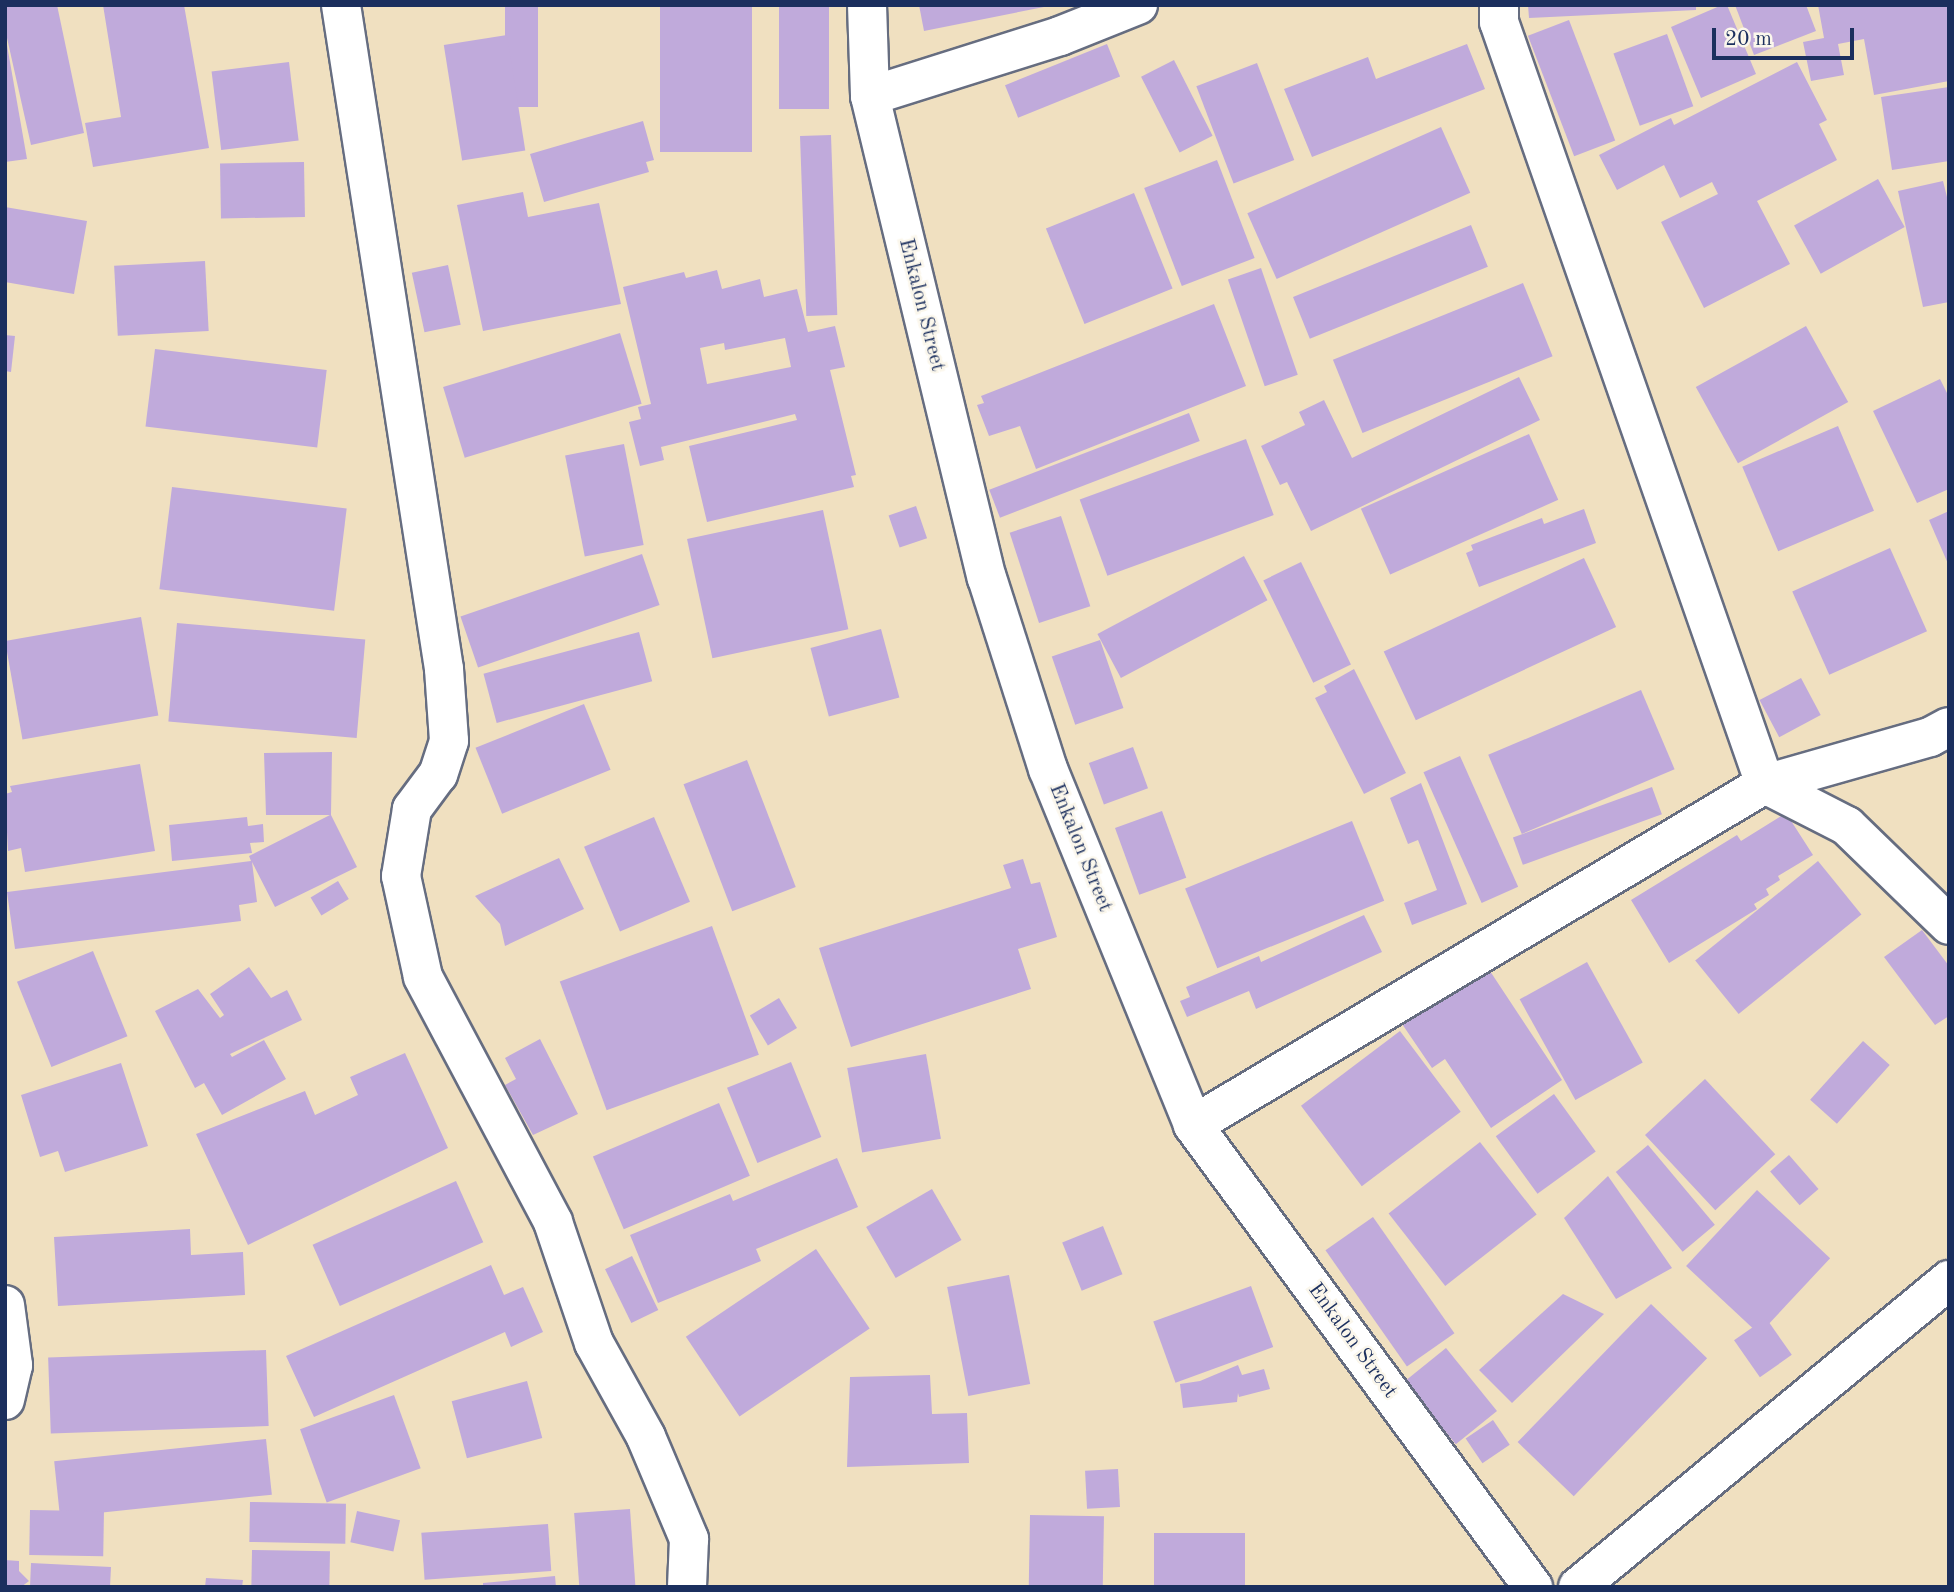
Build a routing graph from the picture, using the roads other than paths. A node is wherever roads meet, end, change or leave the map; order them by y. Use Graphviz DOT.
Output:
graph roads {
  1 [pos="341,5"];
  2 [pos="867,5"];
  3 [pos="1138,5"];
  4 [pos="1499,5"];
  5 [pos="870,96"];
  6 [pos="1949,727"];
  7 [pos="1765,784"];
  8 [pos="1949,925"];
  9 [pos="1193,1125"];
  10 [pos="1949,1280"];
  11 [pos="5,1305"];
  12 [pos="5,1400"];
  13 [pos="688,1587"];
  14 [pos="1533,1587"];
  15 [pos="1578,1587"];
  1 -- 13 [label="street"];
  2 -- 5 [label="street, Enkalon Street"];
  3 -- 5 [label="street"];
  4 -- 7 [label="street"];
  5 -- 9 [label="street, Enkalon Street"];
  6 -- 7 [label="street"];
  7 -- 8 [label="street"];
  7 -- 9 [label="street"];
  9 -- 14 [label="street, Enkalon Street"];
  10 -- 15 [label="street"];
  11 -- 12 [label="street"];
}
